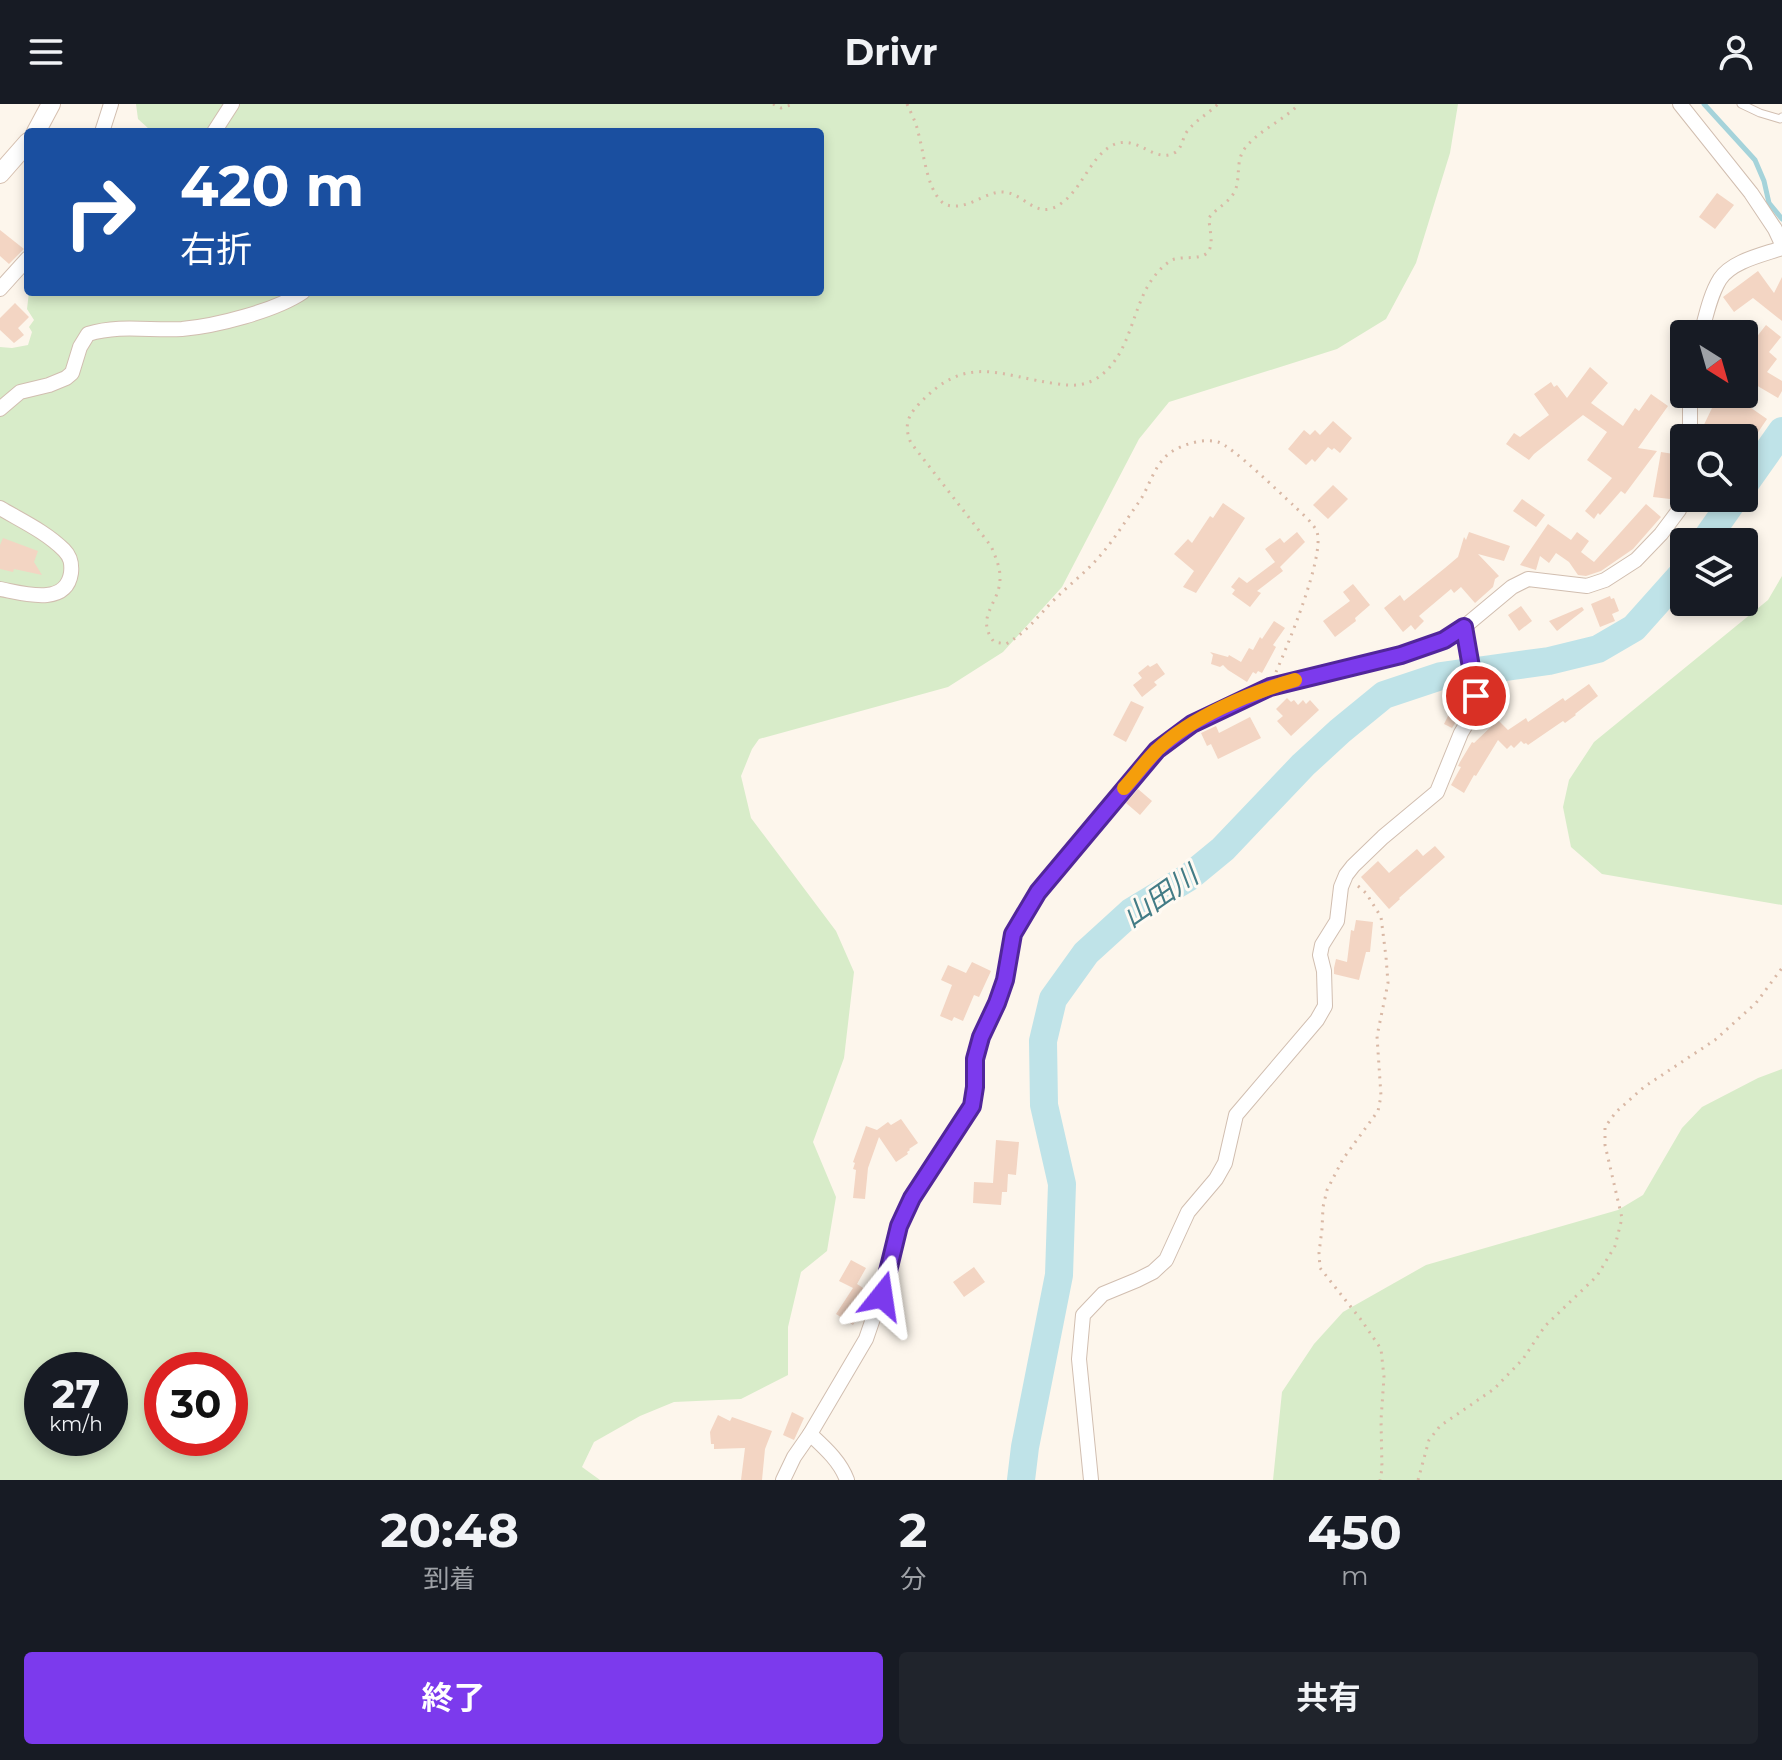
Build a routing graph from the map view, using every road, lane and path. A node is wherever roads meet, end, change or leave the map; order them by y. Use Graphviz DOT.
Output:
graph roads {
  1 [pos="51,104"];
  2 [pos="111,104"];
  3 [pos="232,104"];
  4 [pos="773,104"];
  5 [pos="794,104"];
  6 [pos="907,104"];
  7 [pos="1218,104"];
  8 [pos="1299,104"];
  9 [pos="1741,104"];
  10 [pos="1682,105"];
  11 [pos="1782,117"];
  12 [pos="38,128"];
  13 [pos="103,128"];
  14 [pos="217,128"];
  15 [pos="24,147"];
  16 [pos="0,174"];
  17 [pos="1782,246"];
  18 [pos="24,262"];
  19 [pos="0,289"];
  20 [pos="294,296"];
  21 [pos="1705,320"];
  22 [pos="0,409"];
  23 [pos="0,508"];
  24 [pos="1677,512"];
  25 [pos="0,589"];
  26 [pos="1464,627"];
  27 [pos="1270,687"];
  28 [pos="1346,875"];
  29 [pos="1782,968"];
  30 [pos="810,1434"];
  31 [pos="783,1480"];
  32 [pos="847,1480"];
  33 [pos="1091,1480"];
  34 [pos="1380,1480"];
  35 [pos="1418,1480"];
  1 -- 12 [label="street"];
  2 -- 13 [label="street"];
  3 -- 14 [label="street"];
  4 -- 5 [label="path"];
  6 -- 7 [label="path"];
  8 -- 27 [label="path"];
  9 -- 11 [label="lane"];
  10 -- 17 [label="street"];
  15 -- 16 [label="street"];
  17 -- 21 [label="street"];
  18 -- 19 [label="street"];
  20 -- 22 [label="street"];
  23 -- 25 [label="street"];
  24 -- 26 [label="street"];
  26 -- 27 [label="street"];
  26 -- 28 [label="street"];
  27 -- 30 [label="street"];
  28 -- 33 [label="street"];
  28 -- 34 [label="path"];
  29 -- 35 [label="path"];
  30 -- 31 [label="street"];
  30 -- 32 [label="street"];
}
